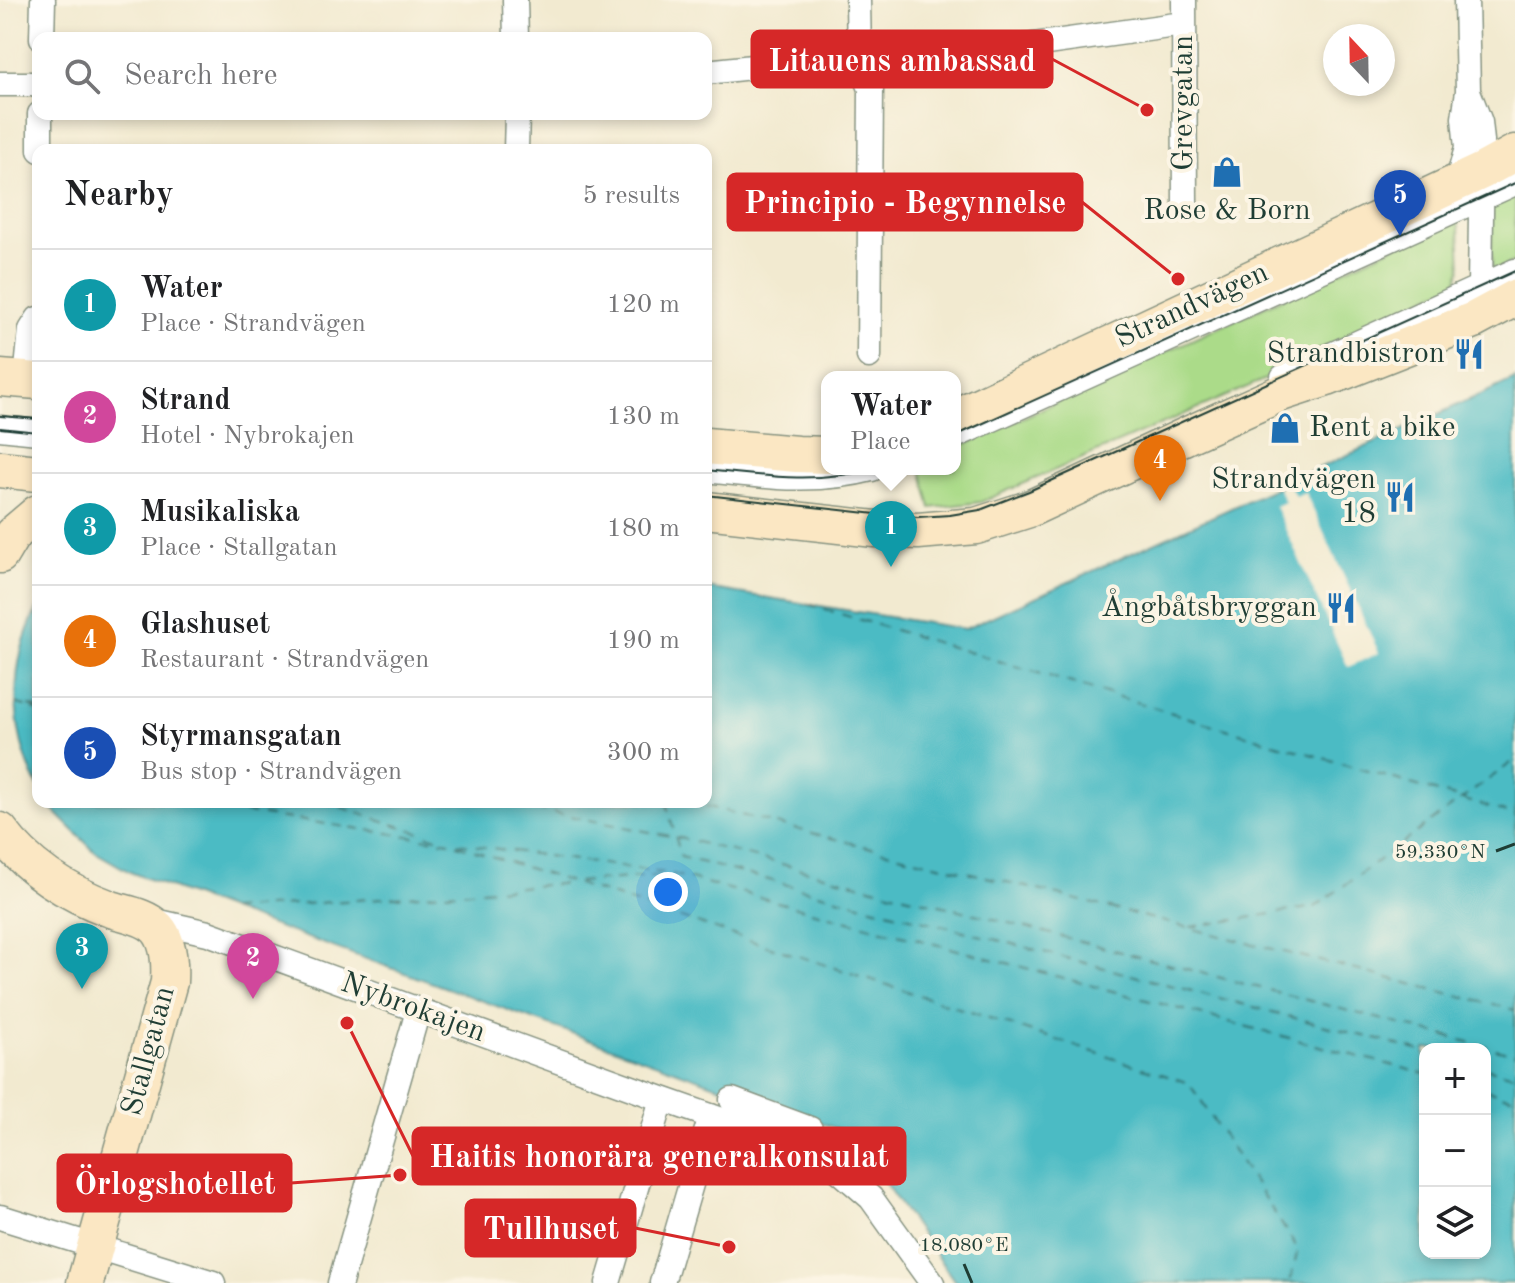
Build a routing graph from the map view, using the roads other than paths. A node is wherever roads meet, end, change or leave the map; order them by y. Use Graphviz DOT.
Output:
graph roads {
  1 [pos="43,0"];
  2 [pos="515,0"];
  3 [pos="858,0"];
  4 [pos="1466,0"];
  5 [pos="1184,12"];
  6 [pos="42,32"];
  7 [pos="516,32"];
  8 [pos="859,57"];
  9 [pos="712,71"];
  10 [pos="0,84"];
  11 [pos="32,84"];
  12 [pos="40,120"];
  13 [pos="517,120"];
  14 [pos="40,144"];
  15 [pos="516,144"];
  16 [pos="1515,153"];
  17 [pos="1484,184"];
  18 [pos="1185,205"];
  19 [pos="1515,271"];
  20 [pos="1480,287"];
  21 [pos="1515,298"];
  22 [pos="32,328"];
  23 [pos="869,356"];
  24 [pos="16,378"];
  25 [pos="1281,393"];
  26 [pos="961,414"];
  27 [pos="0,416"];
  28 [pos="32,419"];
  29 [pos="0,428"];
  30 [pos="32,431"];
  31 [pos="961,433"];
  32 [pos="712,447"];
  33 [pos="821,455"];
  34 [pos="0,469"];
  35 [pos="712,471"];
  36 [pos="32,472"];
  37 [pos="842,475"];
  38 [pos="712,496"];
  39 [pos="32,497"];
  40 [pos="712,511"];
  41 [pos="17,535"];
  42 [pos="4,847"];
  43 [pos="142,918"];
  44 [pos="418,1011"];
  45 [pos="662,1099"];
  46 [pos="732,1100"];
  47 [pos="711,1116"];
  48 [pos="821,1155"];
  49 [pos="0,1217"];
  50 [pos="96,1247"];
  51 [pos="85,1283"];
  52 [pos="213,1283"];
  53 [pos="340,1283"];
  54 [pos="608,1283"];
  55 [pos="662,1283"];
  56 [pos="932,1283"];
  1 -- 6 [label="street"];
  2 -- 7 [label="street"];
  3 -- 8 [label="street"];
  4 -- 17 [label="street"];
  5 -- 8 [label="street"];
  5 -- 18 [label="street, Grevgatan"];
  8 -- 9 [label="street"];
  8 -- 23 [label="street"];
  10 -- 11 [label="street"];
  12 -- 14 [label="street"];
  13 -- 15 [label="street"];
  16 -- 17 [label="street, Strandvägen"];
  17 -- 20 [label="street"];
  17 -- 26 [label="street, Strandvägen"];
  17 -- 31 [label="street, Strandvägen"];
  19 -- 20 [label="street"];
  20 -- 25 [label="street"];
  20 -- 38 [label="street"];
  21 -- 25 [label="street"];
  22 -- 24 [label="street"];
  25 -- 40 [label="street"];
  27 -- 28 [label="street"];
  29 -- 30 [label="street"];
  32 -- 33 [label="street"];
  34 -- 36 [label="street"];
  35 -- 37 [label="street"];
  39 -- 41 [label="street"];
  42 -- 43 [label="street, Nybrokajen"];
  43 -- 44 [label="street, Nybrokajen"];
  43 -- 50 [label="street, Stallgatan"];
  44 -- 45 [label="street, Nybrokajen"];
  44 -- 53 [label="street"];
  45 -- 47 [label="street, Nybrokajen"];
  45 -- 54 [label="street"];
  46 -- 48 [label="street, Nybrokajen"];
  47 -- 48 [label="street, Nybrokajen"];
  47 -- 55 [label="street"];
  48 -- 56 [label="street, Nybrokajen"];
  49 -- 50 [label="street"];
  50 -- 51 [label="street, Stallgatan"];
  50 -- 52 [label="street"];
}
